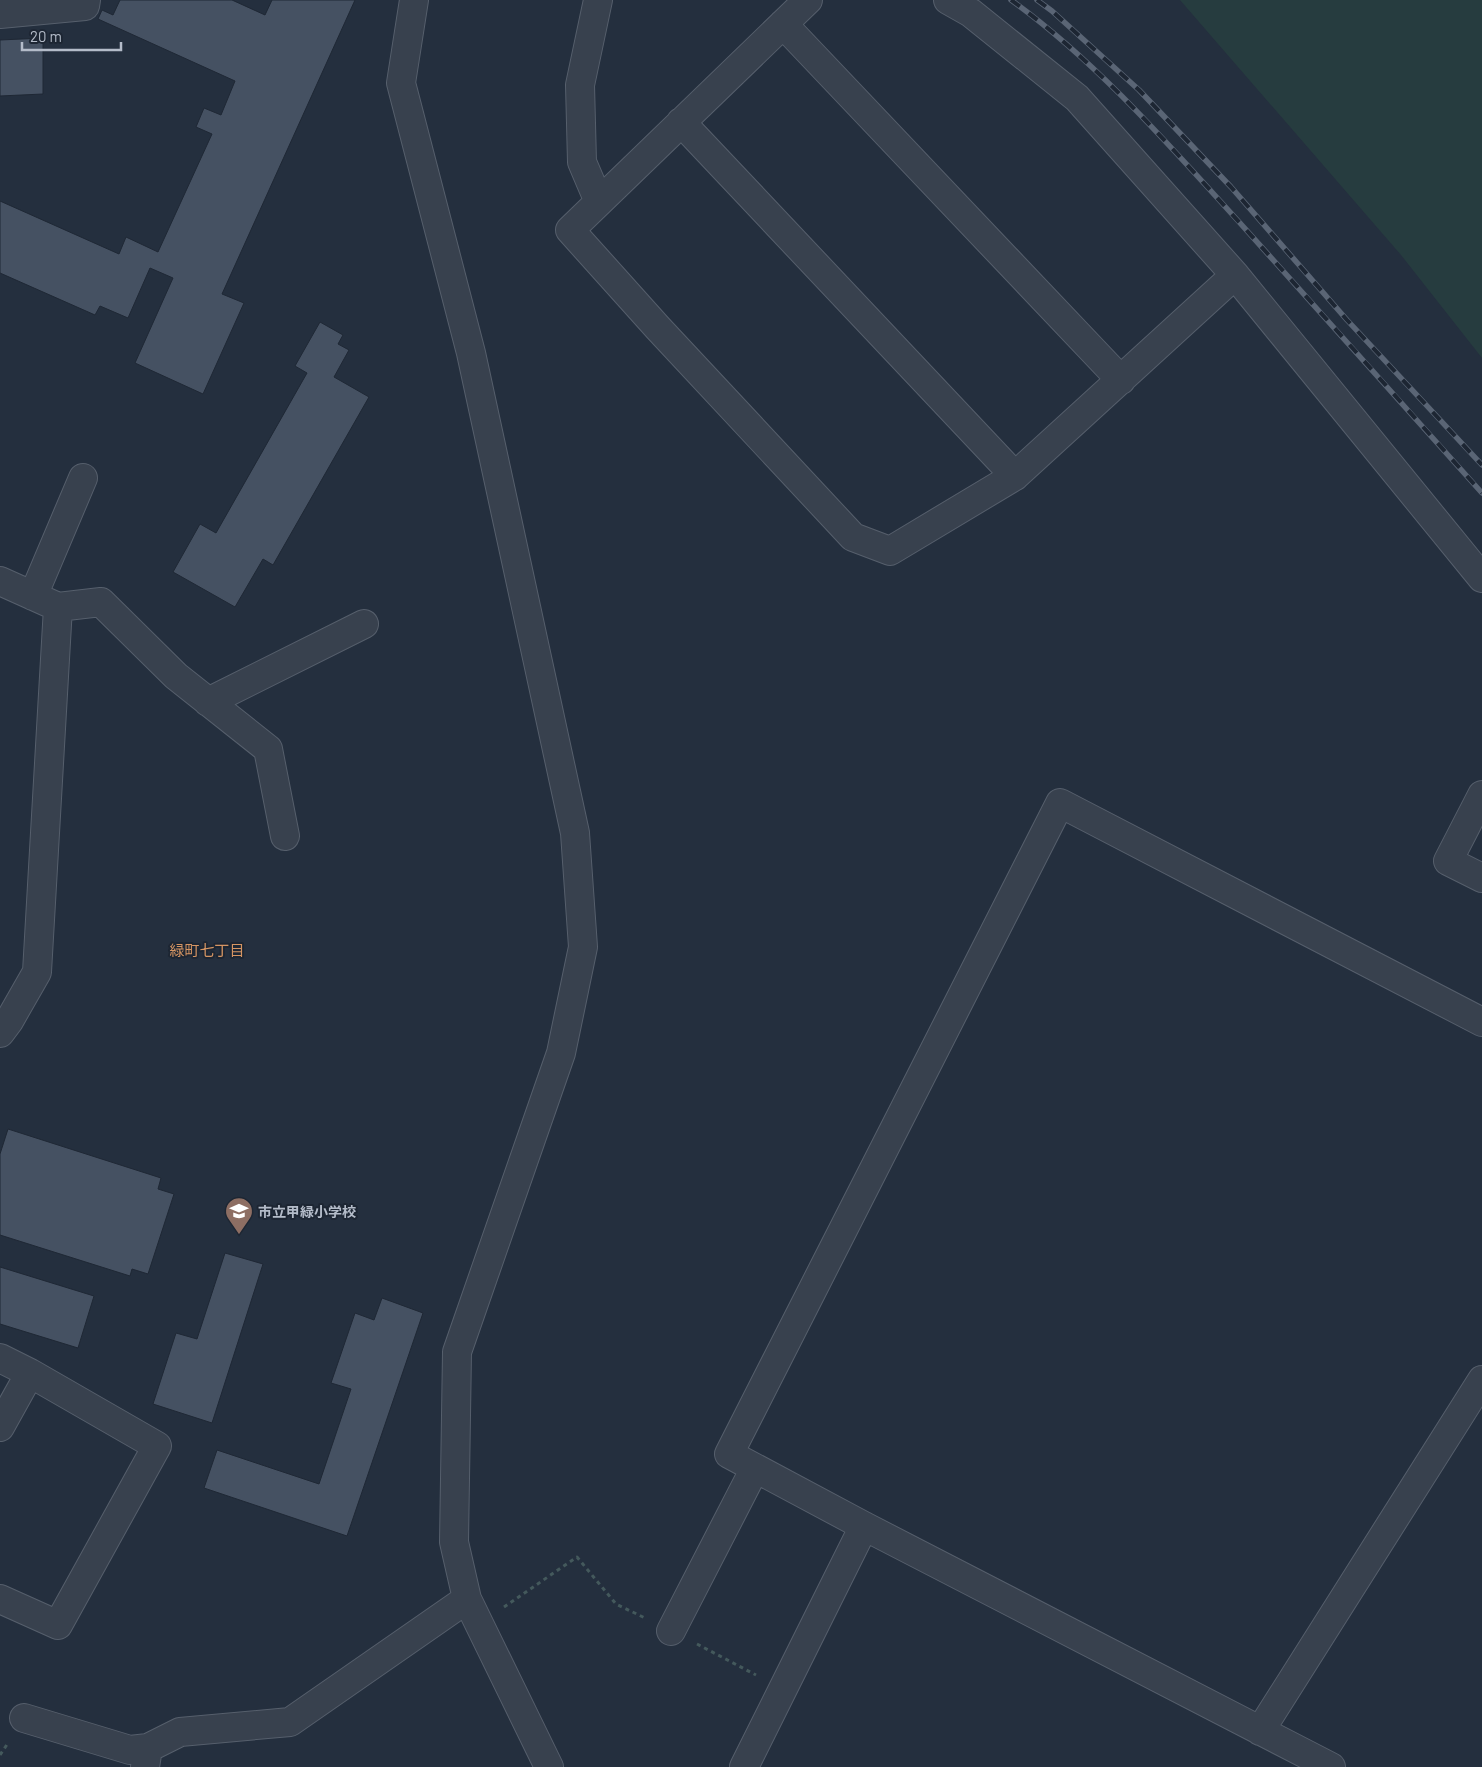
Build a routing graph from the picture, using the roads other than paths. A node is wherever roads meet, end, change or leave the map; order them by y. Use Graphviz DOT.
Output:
graph roads {
  1 [pos="86,0"];
  2 [pos="414,0"];
  3 [pos="598,0"];
  4 [pos="808,0"];
  5 [pos="948,0"];
  6 [pos="0,14"];
  7 [pos="783,24"];
  8 [pos="681,122"];
  9 [pos="599,202"];
  10 [pos="1235,275"];
  11 [pos="1121,380"];
  12 [pos="1015,476"];
  13 [pos="84,478"];
  14 [pos="1482,578"];
  15 [pos="0,581"];
  16 [pos="33,596"];
  17 [pos="58,608"];
  18 [pos="364,624"];
  19 [pos="208,702"];
  20 [pos="1482,795"];
  21 [pos="285,836"];
  22 [pos="1482,878"];
  23 [pos="1482,1022"];
  24 [pos="0,1033"];
  25 [pos="0,1358"];
  26 [pos="30,1373"];
  27 [pos="1482,1380"];
  28 [pos="1472,1415"];
  29 [pos="0,1427"];
  30 [pos="755,1468"];
  31 [pos="864,1526"];
  32 [pos="0,1599"];
  33 [pos="467,1599"];
  34 [pos="671,1630"];
  35 [pos="24,1718"];
  36 [pos="1260,1731"];
  37 [pos="147,1757"];
  38 [pos="549,1767"];
  39 [pos="744,1767"];
  40 [pos="1331,1767"];
  1 -- 6 [label="street"];
  2 -- 33 [label="street"];
  3 -- 9 [label="street"];
  4 -- 7 [label="street"];
  5 -- 10 [label="street"];
  7 -- 8 [label="street"];
  7 -- 11 [label="street"];
  8 -- 9 [label="street"];
  8 -- 12 [label="street"];
  9 -- 12 [label="street"];
  10 -- 11 [label="street"];
  10 -- 14 [label="street"];
  11 -- 12 [label="street"];
  13 -- 16 [label="street"];
  15 -- 16 [label="street"];
  16 -- 17 [label="street"];
  17 -- 19 [label="street"];
  17 -- 24 [label="street"];
  18 -- 19 [label="street"];
  19 -- 21 [label="street"];
  20 -- 22 [label="street"];
  23 -- 30 [label="street"];
  25 -- 26 [label="street"];
  26 -- 29 [label="street"];
  26 -- 32 [label="street"];
  27 -- 28 [label="street"];
  28 -- 36 [label="street"];
  30 -- 31 [label="street"];
  30 -- 34 [label="street"];
  31 -- 36 [label="street"];
  31 -- 39 [label="street"];
  33 -- 37 [label="street"];
  33 -- 38 [label="street"];
  35 -- 37 [label="street"];
  36 -- 40 [label="street"];
}
